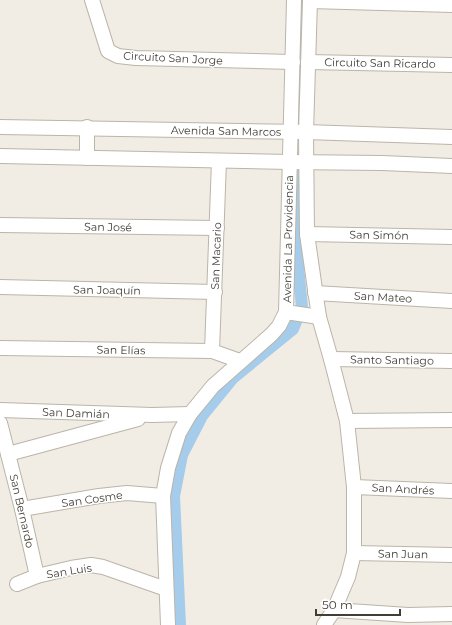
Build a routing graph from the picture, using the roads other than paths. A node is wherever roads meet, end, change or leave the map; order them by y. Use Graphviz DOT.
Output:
graph roads {
  1 [pos="92,0"];
  2 [pos="294,0"];
  3 [pos="310,1"];
  4 [pos="452,5"];
  5 [pos="292,62"];
  6 [pos="308,62"];
  7 [pos="452,65"];
  8 [pos="0,127"];
  9 [pos="87,127"];
  10 [pos="291,132"];
  11 [pos="306,132"];
  12 [pos="452,137"];
  13 [pos="0,156"];
  14 [pos="88,158"];
  15 [pos="219,161"];
  16 [pos="289,162"];
  17 [pos="307,162"];
  18 [pos="452,166"];
  19 [pos="0,225"];
  20 [pos="216,228"];
  21 [pos="307,234"];
  22 [pos="452,237"];
  23 [pos="0,288"];
  24 [pos="215,292"];
  25 [pos="315,294"];
  26 [pos="452,301"];
  27 [pos="290,312"];
  28 [pos="314,316"];
  29 [pos="0,348"];
  30 [pos="212,351"];
  31 [pos="331,359"];
  32 [pos="240,361"];
  33 [pos="452,361"];
  34 [pos="0,410"];
  35 [pos="190,414"];
  36 [pos="152,415"];
  37 [pos="347,420"];
  38 [pos="452,420"];
  39 [pos="0,423"];
  40 [pos="8,454"];
  41 [pos="354,487"];
  42 [pos="452,491"];
  43 [pos="163,496"];
  44 [pos="22,509"];
  45 [pos="354,553"];
  46 [pos="452,555"];
  47 [pos="37,576"];
  48 [pos="17,584"];
  49 [pos="166,589"];
  50 [pos="334,610"];
  51 [pos="452,614"];
  52 [pos="407,620"];
  53 [pos="168,625"];
  54 [pos="324,625"];
  1 -- 5 [label="street, Circuito San Jorge"];
  2 -- 5 [label="street, Avenida La Providencia"];
  3 -- 4 [label="street"];
  3 -- 6 [label="street, Avenida La Providencia"];
  5 -- 10 [label="street, Avenida La Providencia"];
  6 -- 7 [label="street, Circuito San Ricardo"];
  6 -- 11 [label="street, Avenida La Providencia"];
  8 -- 9 [label="street, Avenida San Marcos"];
  9 -- 10 [label="street, Avenida San Marcos"];
  9 -- 14 [label="street"];
  10 -- 11 [label="street, Avenida San Marcos"];
  10 -- 16 [label="street, Avenida La Providencia"];
  11 -- 12 [label="street, Avenida San Marcos"];
  11 -- 17 [label="street, Avenida La Providencia"];
  13 -- 14 [label="street"];
  14 -- 15 [label="street"];
  15 -- 16 [label="street"];
  15 -- 20 [label="street, San Macario"];
  16 -- 17 [label="street"];
  16 -- 27 [label="street, Avenida La Providencia"];
  17 -- 18 [label="street"];
  17 -- 21 [label="street, Avenida La Providencia"];
  19 -- 20 [label="street, San José"];
  20 -- 24 [label="street, San Macario"];
  21 -- 22 [label="street, San Simón"];
  21 -- 25 [label="street, Avenida La Providencia"];
  23 -- 24 [label="street, San Joaquín"];
  24 -- 30 [label="street, San Macario"];
  25 -- 26 [label="street, San Mateo"];
  25 -- 28 [label="street, Avenida La Providencia"];
  27 -- 28 [label="street"];
  27 -- 32 [label="street, Avenida La Providencia"];
  28 -- 31 [label="street, Avenida La Providencia"];
  29 -- 30 [label="street, San Elías"];
  30 -- 32 [label="street, San Elías"];
  31 -- 33 [label="street, Santo Santiago"];
  31 -- 37 [label="street, Avenida La Providencia"];
  32 -- 35 [label="street, Avenida La Providencia"];
  34 -- 36 [label="street, San Damián"];
  35 -- 36 [label="street, San Damián"];
  35 -- 43 [label="street, Avenida La Providencia"];
  36 -- 40 [label="street, San Damián"];
  37 -- 38 [label="street"];
  37 -- 41 [label="street, Avenida La Providencia"];
  39 -- 40 [label="street, San Bernardo"];
  40 -- 44 [label="street, San Bernardo"];
  41 -- 42 [label="street, San Andrés"];
  41 -- 45 [label="street, Avenida La Providencia"];
  43 -- 44 [label="street, San Cosme"];
  43 -- 49 [label="street, Avenida La Providencia"];
  44 -- 47 [label="street, San Bernardo"];
  45 -- 46 [label="street, San Juan"];
  45 -- 50 [label="street, Avenida La Providencia"];
  47 -- 48 [label="street, San Luis"];
  47 -- 49 [label="street, San Luis"];
  49 -- 53 [label="street, Avenida La Providencia"];
  50 -- 52 [label="street"];
  50 -- 54 [label="street, Avenida La Providencia"];
  51 -- 52 [label="street"];
}
